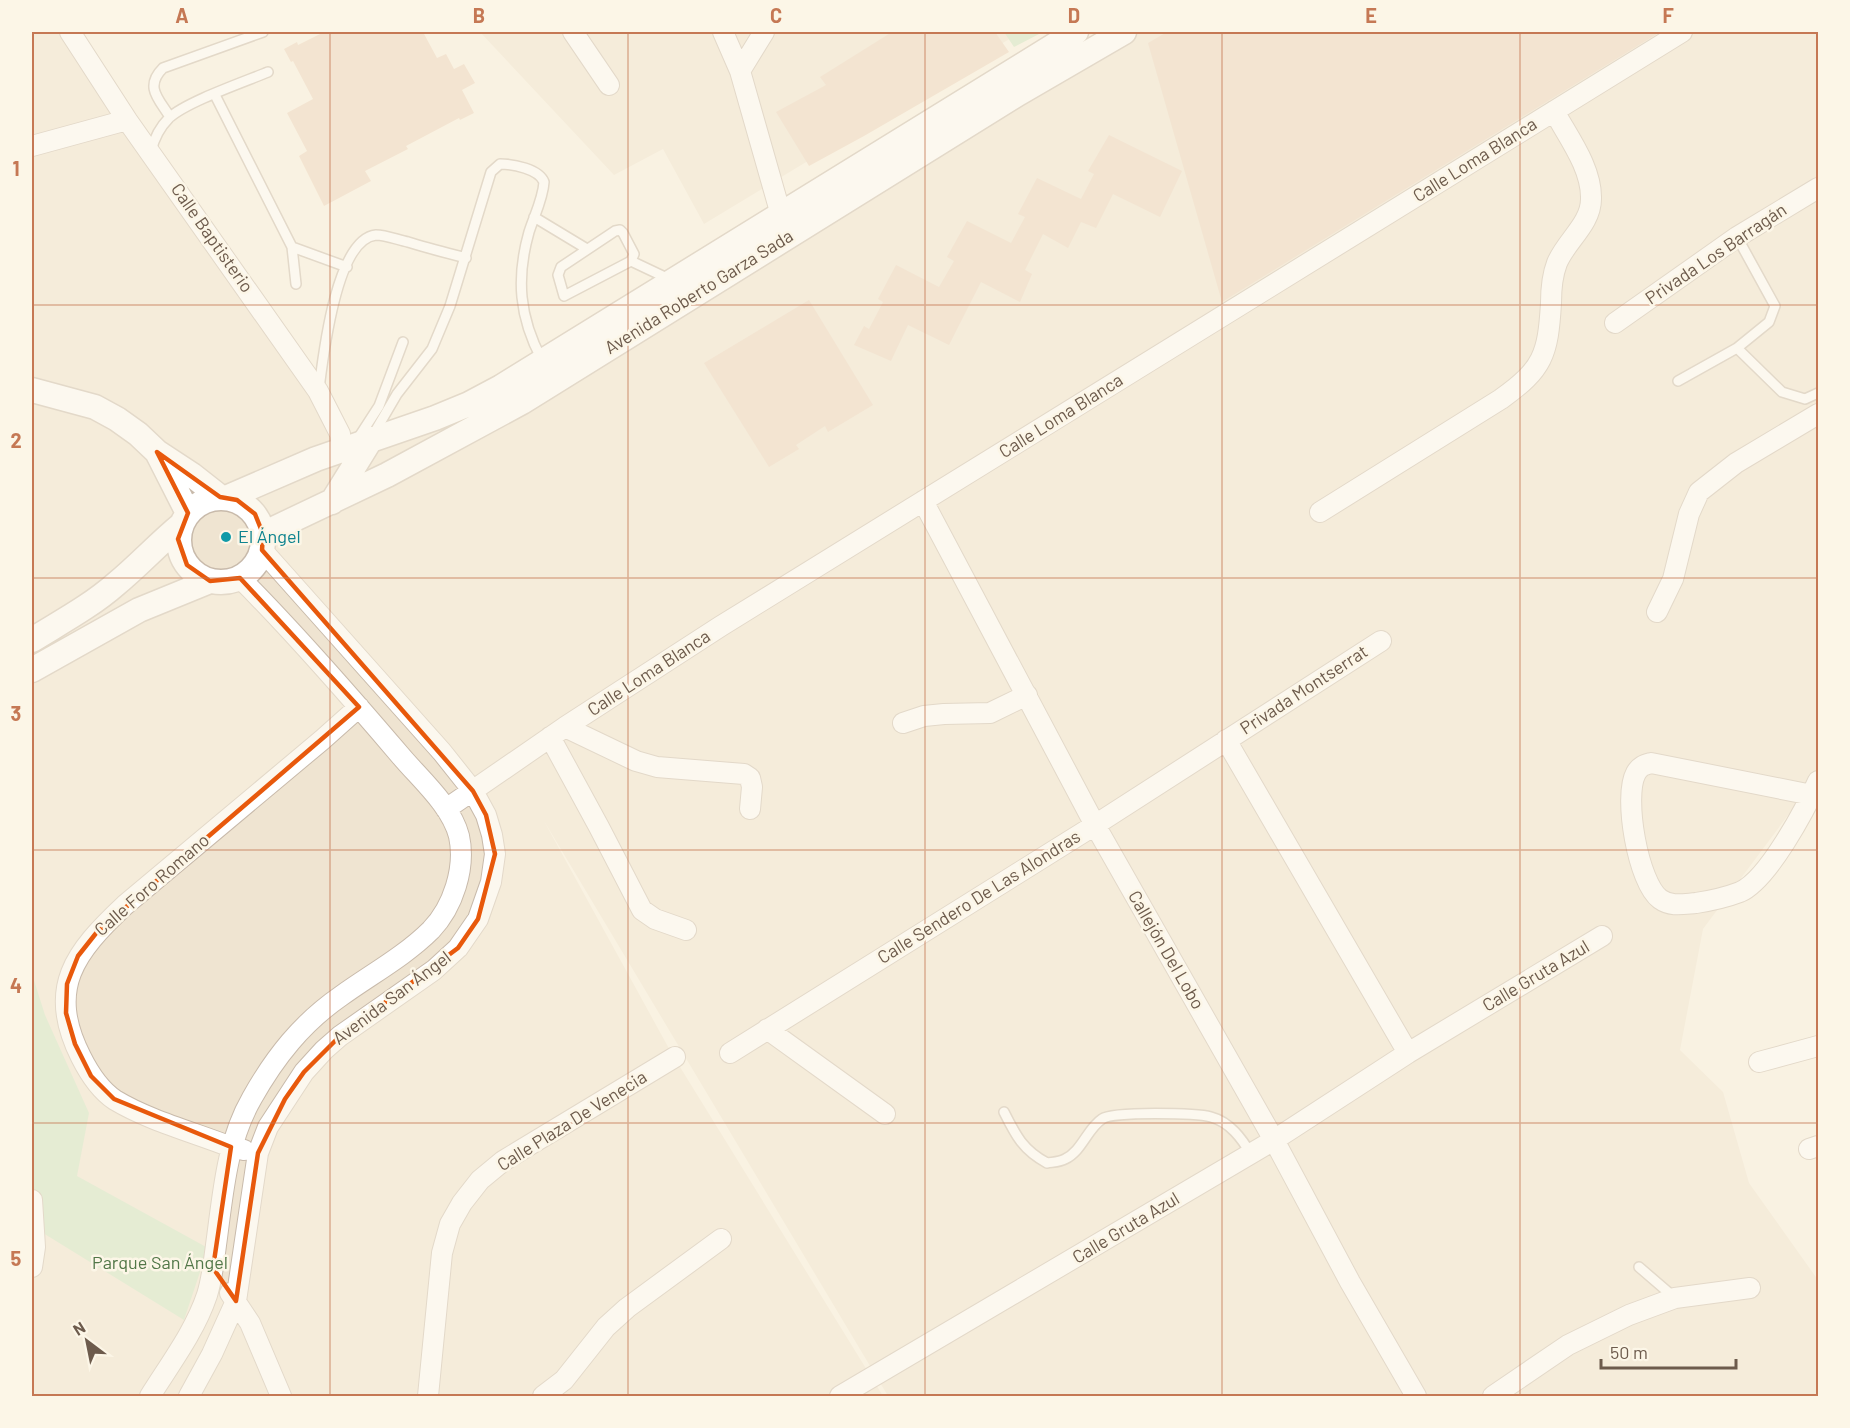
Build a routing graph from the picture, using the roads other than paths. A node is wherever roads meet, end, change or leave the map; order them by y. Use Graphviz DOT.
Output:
graph roads {
  1 [pos="70,32"];
  2 [pos="263,32"];
  3 [pos="573,32"];
  4 [pos="723,32"];
  5 [pos="764,32"];
  6 [pos="1076,32"];
  7 [pos="1124,32"];
  8 [pos="1682,32"];
  9 [pos="740,71"];
  10 [pos="268,72"];
  11 [pos="609,85"];
  12 [pos="215,95"];
  13 [pos="1554,111"];
  14 [pos="170,117"];
  15 [pos="127,120"];
  16 [pos="32,146"];
  17 [pos="151,151"];
  18 [pos="1818,188"];
  19 [pos="781,215"];
  20 [pos="534,217"];
  21 [pos="1737,237"];
  22 [pos="292,247"];
  23 [pos="588,249"];
  24 [pos="466,258"];
  25 [pos="632,261"];
  26 [pos="347,267"];
  27 [pos="672,280"];
  28 [pos="296,284"];
  29 [pos="1615,322"];
  30 [pos="641,328"];
  31 [pos="403,342"];
  32 [pos="1737,348"];
  33 [pos="543,362"];
  34 [pos="1678,381"];
  35 [pos="32,390"];
  36 [pos="318,391"];
  37 [pos="1818,393"];
  38 [pos="1818,414"];
  39 [pos="467,431"];
  40 [pos="356,445"];
  41 [pos="157,452"];
  42 [pos="224,497"];
  43 [pos="922,501"];
  44 [pos="332,502"];
  45 [pos="1320,512"];
  46 [pos="185,519"];
  47 [pos="263,542"];
  48 [pos="240,578"];
  49 [pos="210,581"];
  50 [pos="1657,612"];
  51 [pos="32,640"];
  52 [pos="1381,641"];
  53 [pos="32,670"];
  54 [pos="1027,695"];
  55 [pos="359,707"];
  56 [pos="903,723"];
  57 [pos="558,732"];
  58 [pos="1227,740"];
  59 [pos="1815,788"];
  60 [pos="473,791"];
  61 [pos="446,809"];
  62 [pos="750,809"];
  63 [pos="1095,825"];
  64 [pos="686,930"];
  65 [pos="1602,936"];
  66 [pos="767,1029"];
  67 [pos="1818,1047"];
  68 [pos="730,1053"];
  69 [pos="1408,1053"];
  70 [pos="675,1057"];
  71 [pos="1759,1062"];
  72 [pos="1004,1112"];
  73 [pos="885,1114"];
  74 [pos="1274,1140"];
  75 [pos="231,1147"];
  76 [pos="258,1153"];
  77 [pos="1251,1154"];
  78 [pos="32,1200"];
  79 [pos="721,1239"];
  80 [pos="32,1267"];
  81 [pos="1639,1267"];
  82 [pos="213,1268"];
  83 [pos="1750,1288"];
  84 [pos="1675,1298"];
  85 [pos="236,1301"];
  86 [pos="150,1396"];
  87 [pos="189,1396"];
  88 [pos="281,1396"];
  89 [pos="428,1396"];
  90 [pos="543,1396"];
  91 [pos="840,1396"];
  92 [pos="1416,1396"];
  93 [pos="1493,1396"];
  1 -- 15 [label="street, Calle Baptisterio"];
  2 -- 14 [label="lane"];
  3 -- 11 [label="street"];
  4 -- 9 [label="street"];
  5 -- 9 [label="street"];
  6 -- 19 [label="street, Avenida Roberto Garza Sada"];
  7 -- 30 [label="street, Avenida Roberto Garza Sada"];
  8 -- 13 [label="street, Calle Loma Blanca"];
  9 -- 19 [label="street"];
  10 -- 12 [label="lane"];
  12 -- 14 [label="lane"];
  12 -- 22 [label="lane"];
  13 -- 43 [label="street, Calle Loma Blanca"];
  13 -- 45 [label="street"];
  14 -- 17 [label="lane"];
  15 -- 16 [label="street"];
  15 -- 17 [label="street, Calle Baptisterio"];
  17 -- 36 [label="street, Calle Baptisterio"];
  18 -- 21 [label="street, Privada Los Barragán"];
  19 -- 27 [label="street, Avenida Roberto Garza Sada"];
  20 -- 23 [label="lane"];
  20 -- 24 [label="lane"];
  20 -- 33 [label="lane"];
  21 -- 29 [label="street, Privada Los Barragán"];
  21 -- 32 [label="lane"];
  22 -- 26 [label="lane"];
  22 -- 28 [label="lane"];
  23 -- 25 [label="lane"];
  23 -- 25 [label="lane"];
  24 -- 26 [label="lane"];
  24 -- 40 [label="lane"];
  25 -- 27 [label="lane"];
  26 -- 36 [label="lane"];
  27 -- 33 [label="street, Avenida Roberto Garza Sada"];
  30 -- 33 [label="street"];
  30 -- 39 [label="street, Avenida Roberto Garza Sada"];
  31 -- 40 [label="lane"];
  32 -- 34 [label="lane"];
  32 -- 37 [label="lane"];
  33 -- 39 [label="street"];
  33 -- 40 [label="street, Avenida Roberto Garza Sada"];
  35 -- 41 [label="street"];
  36 -- 40 [label="street, Calle Baptisterio"];
  38 -- 50 [label="street"];
  39 -- 44 [label="street, Avenida Roberto Garza Sada"];
  40 -- 42 [label="street, Avenida Roberto Garza Sada"];
  40 -- 44 [label="street"];
  41 -- 42 [label="street"];
  41 -- 46 [label="street"];
  42 -- 46 [label="street"];
  42 -- 47 [label="street"];
  43 -- 54 [label="street, Callejón Del Lobo"];
  43 -- 57 [label="street, Calle Loma Blanca"];
  44 -- 47 [label="street, Avenida Roberto Garza Sada"];
  46 -- 49 [label="street"];
  46 -- 51 [label="street"];
  47 -- 48 [label="street"];
  47 -- 60 [label="street, Avenida San Ángel"];
  48 -- 49 [label="street"];
  48 -- 55 [label="street, Avenida San Ángel"];
  49 -- 53 [label="street"];
  52 -- 58 [label="street, Privada Montserrat"];
  54 -- 56 [label="street"];
  54 -- 63 [label="street, Callejón Del Lobo"];
  55 -- 61 [label="street, Avenida San Ángel"];
  55 -- 75 [label="street, Calle Foro Romano"];
  57 -- 60 [label="street, Calle Loma Blanca"];
  57 -- 62 [label="street"];
  57 -- 64 [label="street"];
  58 -- 63 [label="street, Calle Sendero De Las Alondras"];
  58 -- 69 [label="street"];
  59 -- 59 [label="street"];
  60 -- 61 [label="street, Calle Loma Blanca"];
  60 -- 76 [label="street, Avenida San Ángel"];
  61 -- 75 [label="street, Avenida San Ángel"];
  63 -- 66 [label="street, Calle Sendero De Las Alondras"];
  63 -- 74 [label="street, Callejón Del Lobo"];
  65 -- 69 [label="street, Calle Gruta Azul"];
  66 -- 68 [label="street, Calle Sendero De Las Alondras"];
  66 -- 73 [label="street"];
  67 -- 71 [label="street"];
  69 -- 74 [label="street, Calle Gruta Azul"];
  70 -- 89 [label="street, Calle Plaza De Venecia"];
  72 -- 77 [label="lane"];
  74 -- 77 [label="street, Calle Gruta Azul"];
  74 -- 92 [label="street, Callejón Del Lobo"];
  75 -- 76 [label="street, Calle Foro Romano"];
  75 -- 82 [label="street, Avenida San Ángel"];
  76 -- 85 [label="street, Avenida San Ángel"];
  77 -- 91 [label="street, Calle Gruta Azul"];
  78 -- 80 [label="street"];
  79 -- 90 [label="street"];
  81 -- 84 [label="lane"];
  82 -- 85 [label="street"];
  82 -- 86 [label="street, Avenida San Ángel"];
  83 -- 84 [label="street"];
  84 -- 93 [label="street"];
  85 -- 87 [label="street, Avenida San Ángel"];
  85 -- 88 [label="street"];
}
